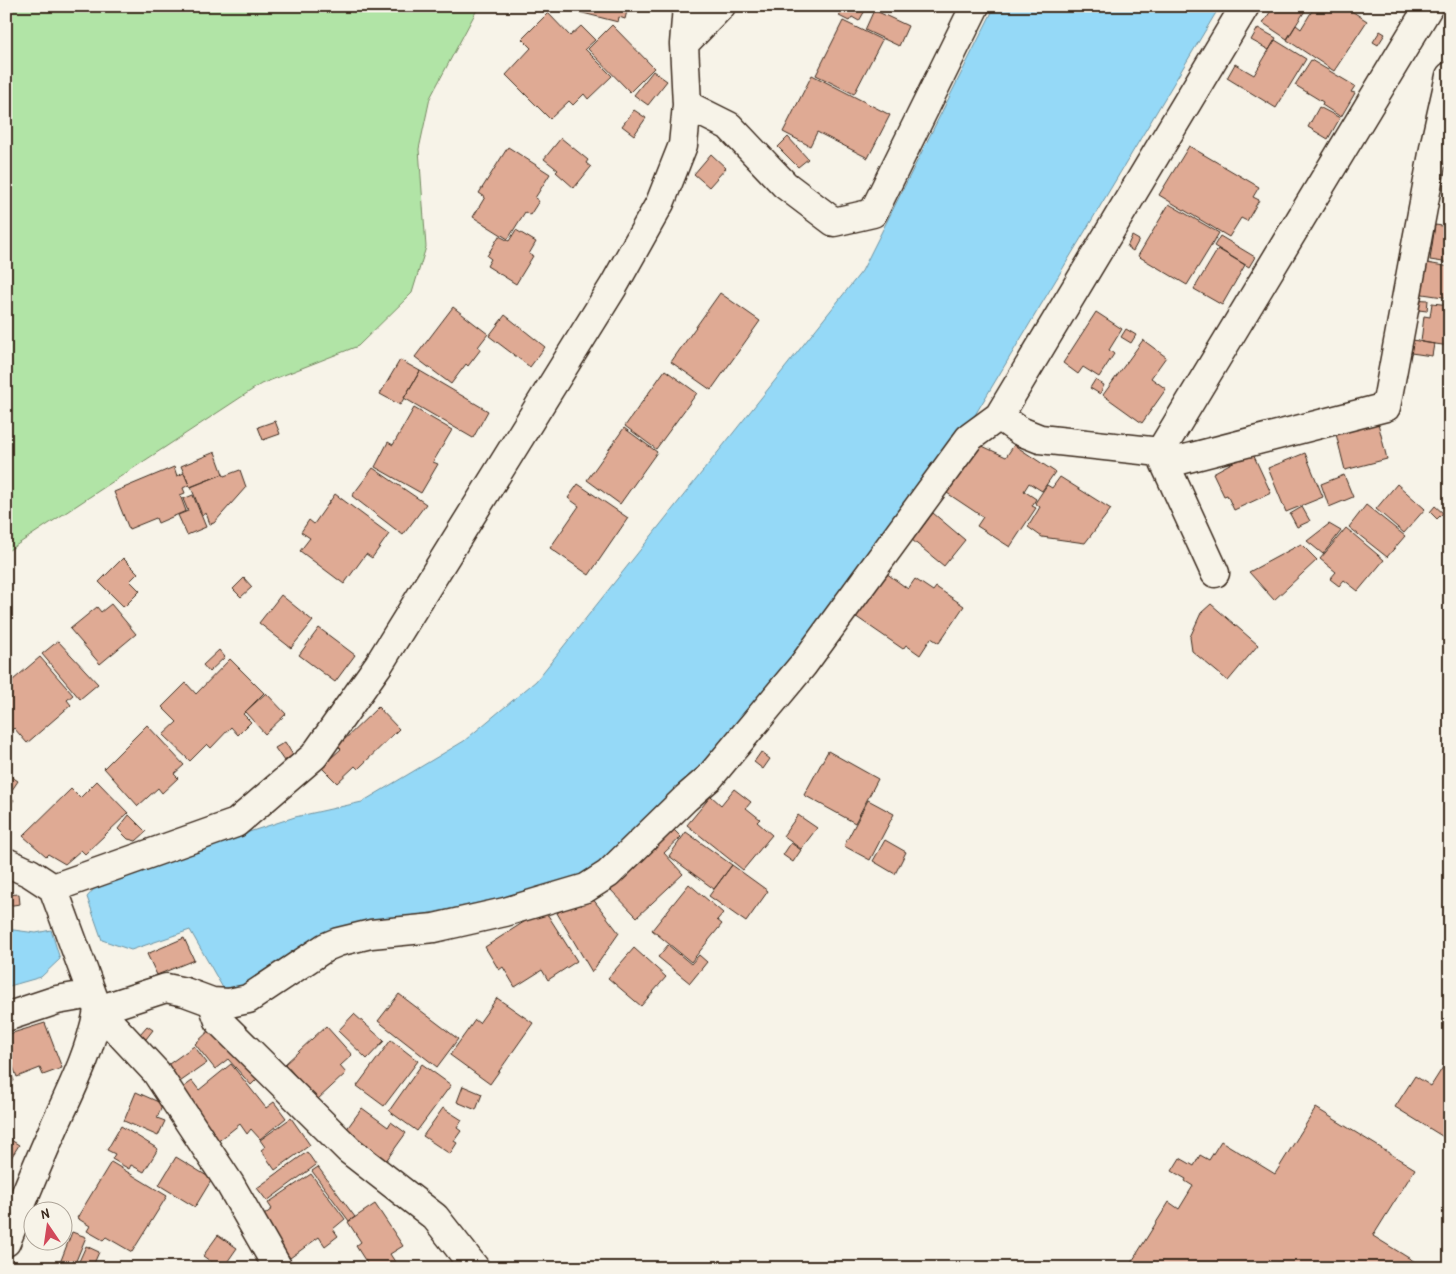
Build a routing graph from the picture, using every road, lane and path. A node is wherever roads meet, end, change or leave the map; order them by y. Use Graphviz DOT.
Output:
graph roads {
  1 [pos="687,6"];
  2 [pos="721,6"];
  3 [pos="975,6"];
  4 [pos="1245,6"];
  5 [pos="1429,6"];
  6 [pos="684,44"];
  7 [pos="1450,76"];
  8 [pos="687,105"];
  9 [pos="1000,416"];
  10 [pos="1162,458"];
  11 [pos="1215,573"];
  12 [pos="6,862"];
  13 [pos="53,888"];
  14 [pos="95,1002"];
  15 [pos="212,1002"];
  16 [pos="6,1017"];
  17 [pos="6,1242"];
  18 [pos="278,1268"];
  19 [pos="475,1268"];
  1 -- 6 [label="street"];
  2 -- 6 [label="street"];
  3 -- 8 [label="street"];
  4 -- 9 [label="street"];
  5 -- 10 [label="street"];
  6 -- 8 [label="street"];
  7 -- 10 [label="street"];
  8 -- 13 [label="street"];
  9 -- 10 [label="street"];
  9 -- 15 [label="street"];
  10 -- 11 [label="street"];
  12 -- 13 [label="street"];
  13 -- 14 [label="street"];
  14 -- 15 [label="street"];
  14 -- 16 [label="street"];
  14 -- 17 [label="street"];
  14 -- 18 [label="street"];
  15 -- 19 [label="street"];
}
